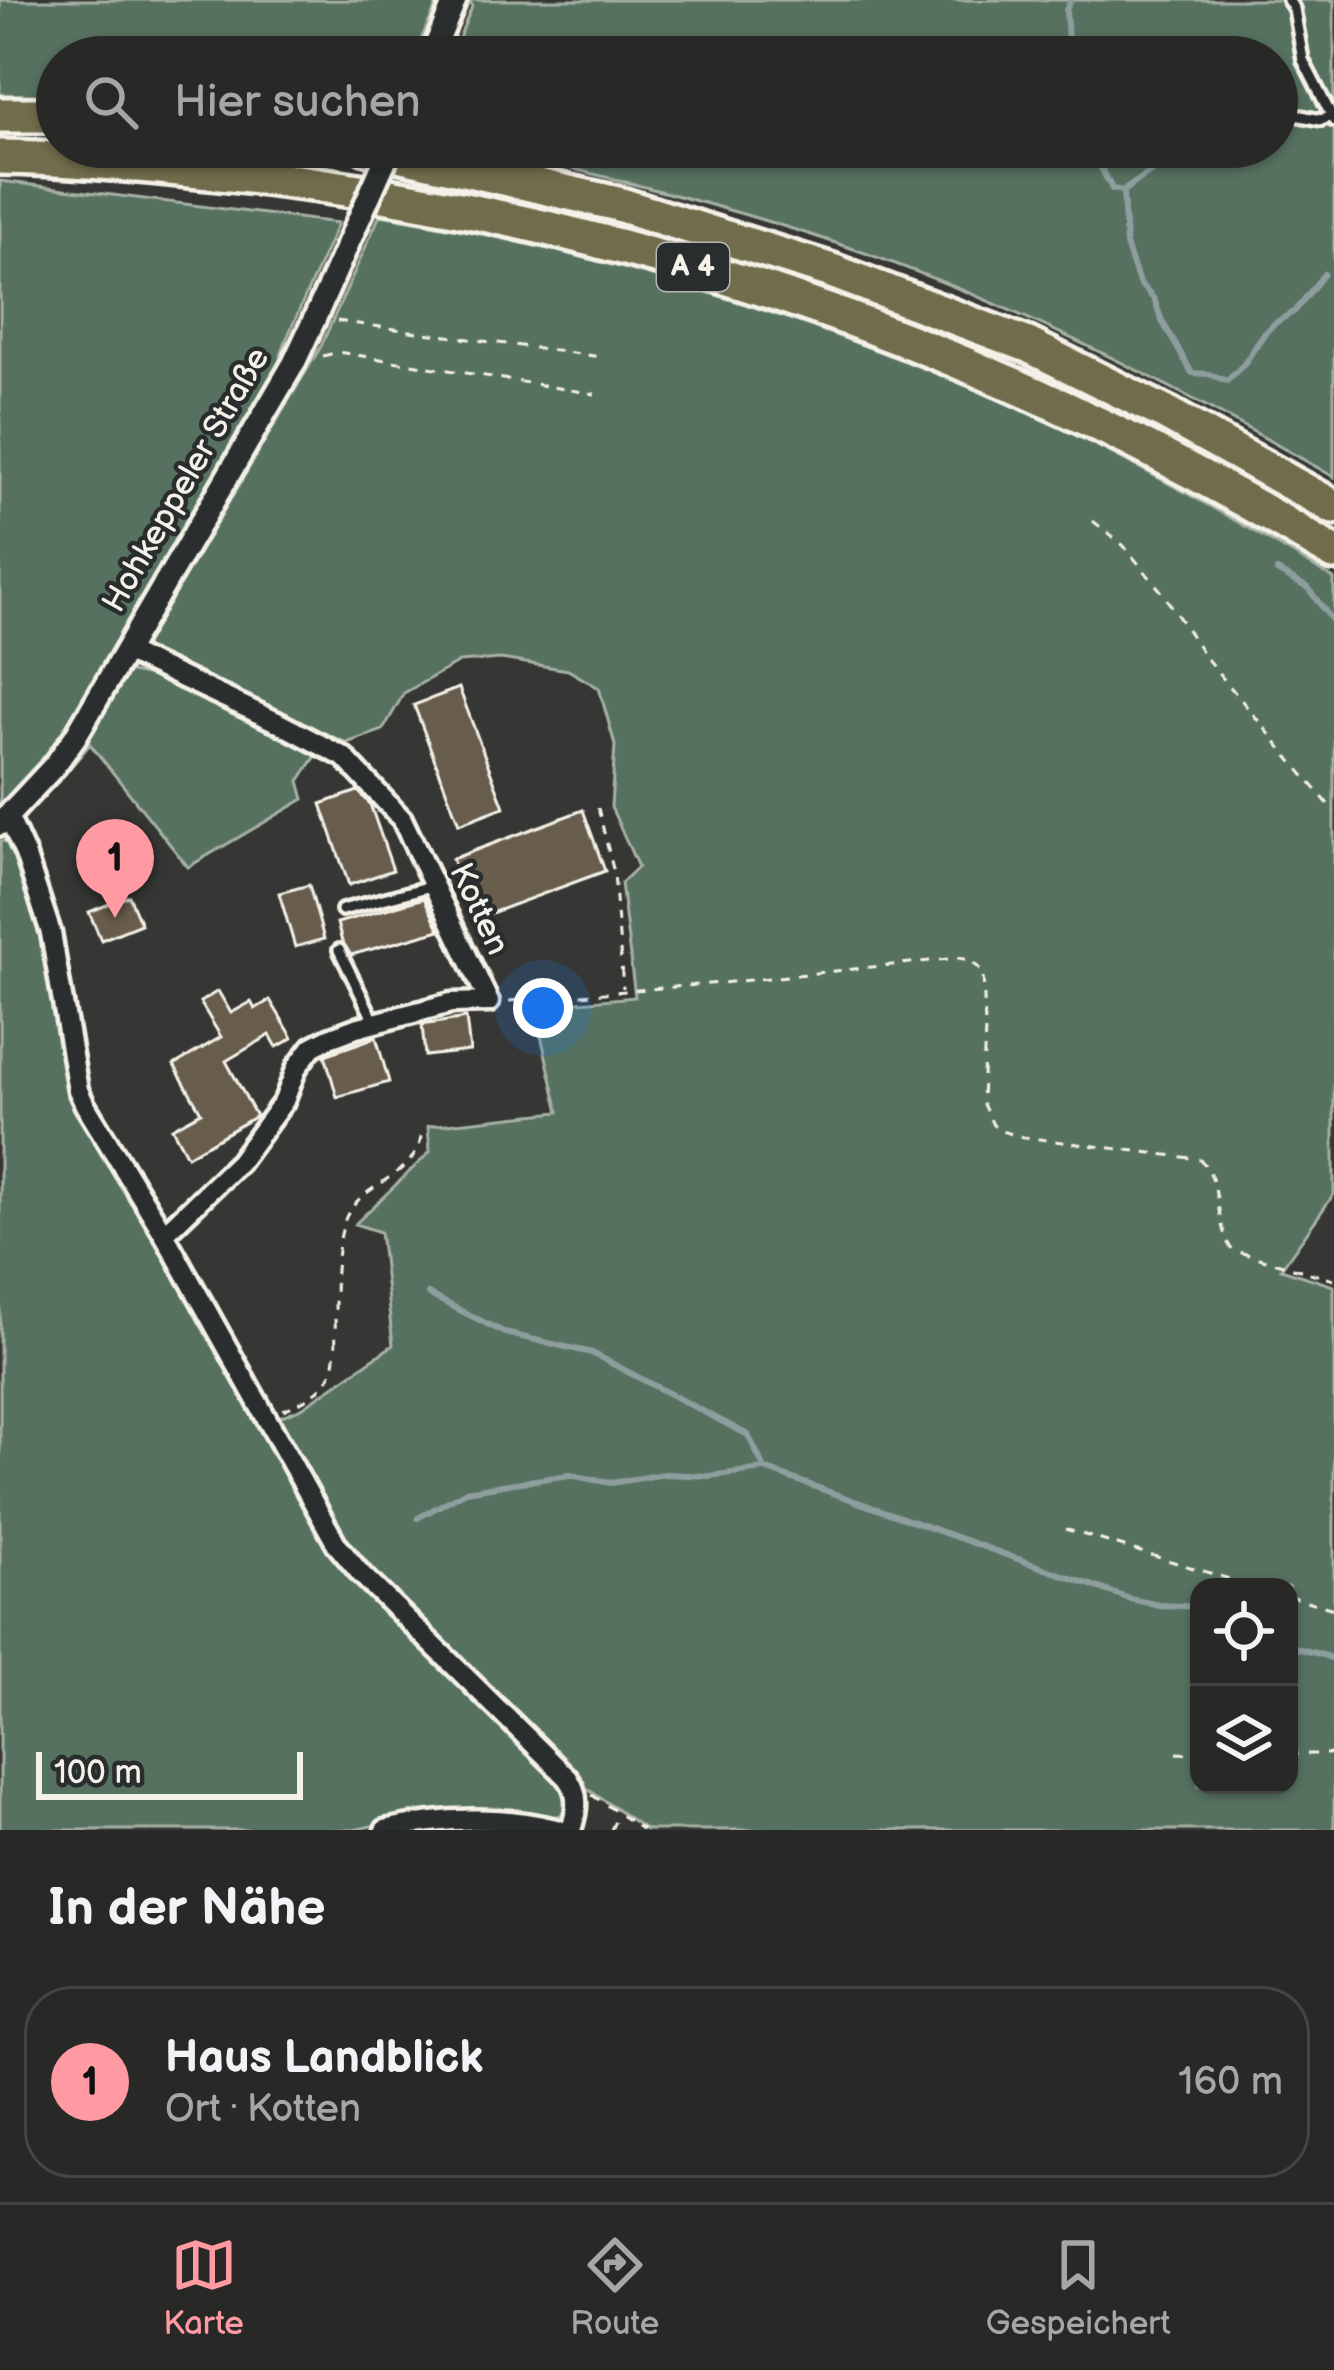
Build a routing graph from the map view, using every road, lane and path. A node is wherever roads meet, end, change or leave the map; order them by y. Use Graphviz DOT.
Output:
graph roads {
  1 [pos="455,0"];
  2 [pos="1288,0"];
  3 [pos="440,36"];
  4 [pos="0,115"];
  5 [pos="36,115"];
  6 [pos="1298,115"];
  7 [pos="1333,118"];
  8 [pos="0,158"];
  9 [pos="36,160"];
  10 [pos="169,168"];
  11 [pos="382,168"];
  12 [pos="458,168"];
  13 [pos="341,321"];
  14 [pos="323,356"];
  15 [pos="601,356"];
  16 [pos="595,394"];
  17 [pos="1334,507"];
  18 [pos="1093,521"];
  19 [pos="1334,553"];
  20 [pos="125,651"];
  21 [pos="598,808"];
  22 [pos="1334,811"];
  23 [pos="4,820"];
  24 [pos="435,885"];
  25 [pos="342,910"];
  26 [pos="339,950"];
  27 [pos="623,990"];
  28 [pos="490,1002"];
  29 [pos="375,1023"];
  30 [pos="421,1136"];
  31 [pos="164,1234"];
  32 [pos="1334,1280"];
  33 [pos="264,1417"];
  34 [pos="1065,1529"];
  35 [pos="1226,1578"];
  36 [pos="1298,1599"];
  37 [pos="1334,1609"];
  38 [pos="1177,1753"];
  39 [pos="1190,1754"];
  40 [pos="1298,1754"];
  41 [pos="1334,1754"];
  42 [pos="574,1787"];
  43 [pos="619,1812"];
  44 [pos="385,1830"];
  45 [pos="560,1830"];
  46 [pos="571,1830"];
  47 [pos="611,1830"];
  48 [pos="643,1830"];
  1 -- 3 [label="street"];
  2 -- 7 [label="lane"];
  4 -- 5 [label="highway"];
  6 -- 7 [label="lane"];
  8 -- 9 [label="highway, A 4"];
  10 -- 19 [label="highway, A 4"];
  11 -- 20 [label="street, Hohkeppeler Straße, bridge"];
  12 -- 17 [label="highway, A 4"];
  13 -- 15 [label="path"];
  14 -- 16 [label="path"];
  18 -- 22 [label="path"];
  20 -- 23 [label="street, Hohkeppeler Straße"];
  20 -- 24 [label="street, Kotten"];
  21 -- 27 [label="path"];
  23 -- 31 [label="street"];
  24 -- 25 [label="lane"];
  24 -- 28 [label="street, Kotten"];
  26 -- 29 [label="lane"];
  27 -- 28 [label="path"];
  27 -- 32 [label="path"];
  28 -- 29 [label="street, Kotten"];
  29 -- 31 [label="street, Kotten"];
  30 -- 33 [label="path"];
  31 -- 33 [label="street"];
  33 -- 42 [label="street"];
  34 -- 35 [label="path"];
  36 -- 37 [label="path"];
  38 -- 39 [label="path"];
  40 -- 41 [label="path"];
  42 -- 43 [label="path"];
  42 -- 46 [label="street"];
  43 -- 47 [label="path"];
  43 -- 48 [label="path"];
  44 -- 45 [label="street"];
}
